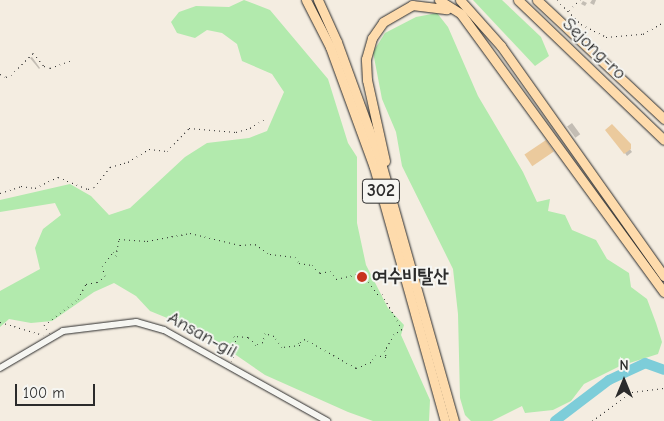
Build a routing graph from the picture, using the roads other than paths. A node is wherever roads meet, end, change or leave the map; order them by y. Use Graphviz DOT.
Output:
graph roads {
  1 [pos="306,0"];
  2 [pos="318,0"];
  3 [pos="439,0"];
  4 [pos="518,0"];
  5 [pos="537,0"];
  6 [pos="461,2"];
  7 [pos="462,14"];
  8 [pos="662,117"];
  9 [pos="664,140"];
  10 [pos="395,209"];
  11 [pos="661,272"];
  12 [pos="652,278"];
  13 [pos="664,286"];
  14 [pos="664,292"];
  15 [pos="0,368"];
  16 [pos="441,388"];
  17 [pos="327,421"];
  18 [pos="445,421"];
  19 [pos="454,421"];
  1 -- 16 [label="highway, 302"];
  2 -- 10 [label="highway, 302"];
  3 -- 7 [label="highway"];
  4 -- 9 [label="highway, Sejong-ro"];
  5 -- 8 [label="highway, Sejong-ro"];
  6 -- 11 [label="highway"];
  7 -- 10 [label="highway"];
  7 -- 12 [label="highway"];
  10 -- 16 [label="highway, 302"];
  12 -- 13 [label="highway"];
  12 -- 14 [label="highway"];
  15 -- 17 [label="street, Ansan-gil"];
  16 -- 18 [label="highway, 302"];
  16 -- 19 [label="highway, 302"];
}
